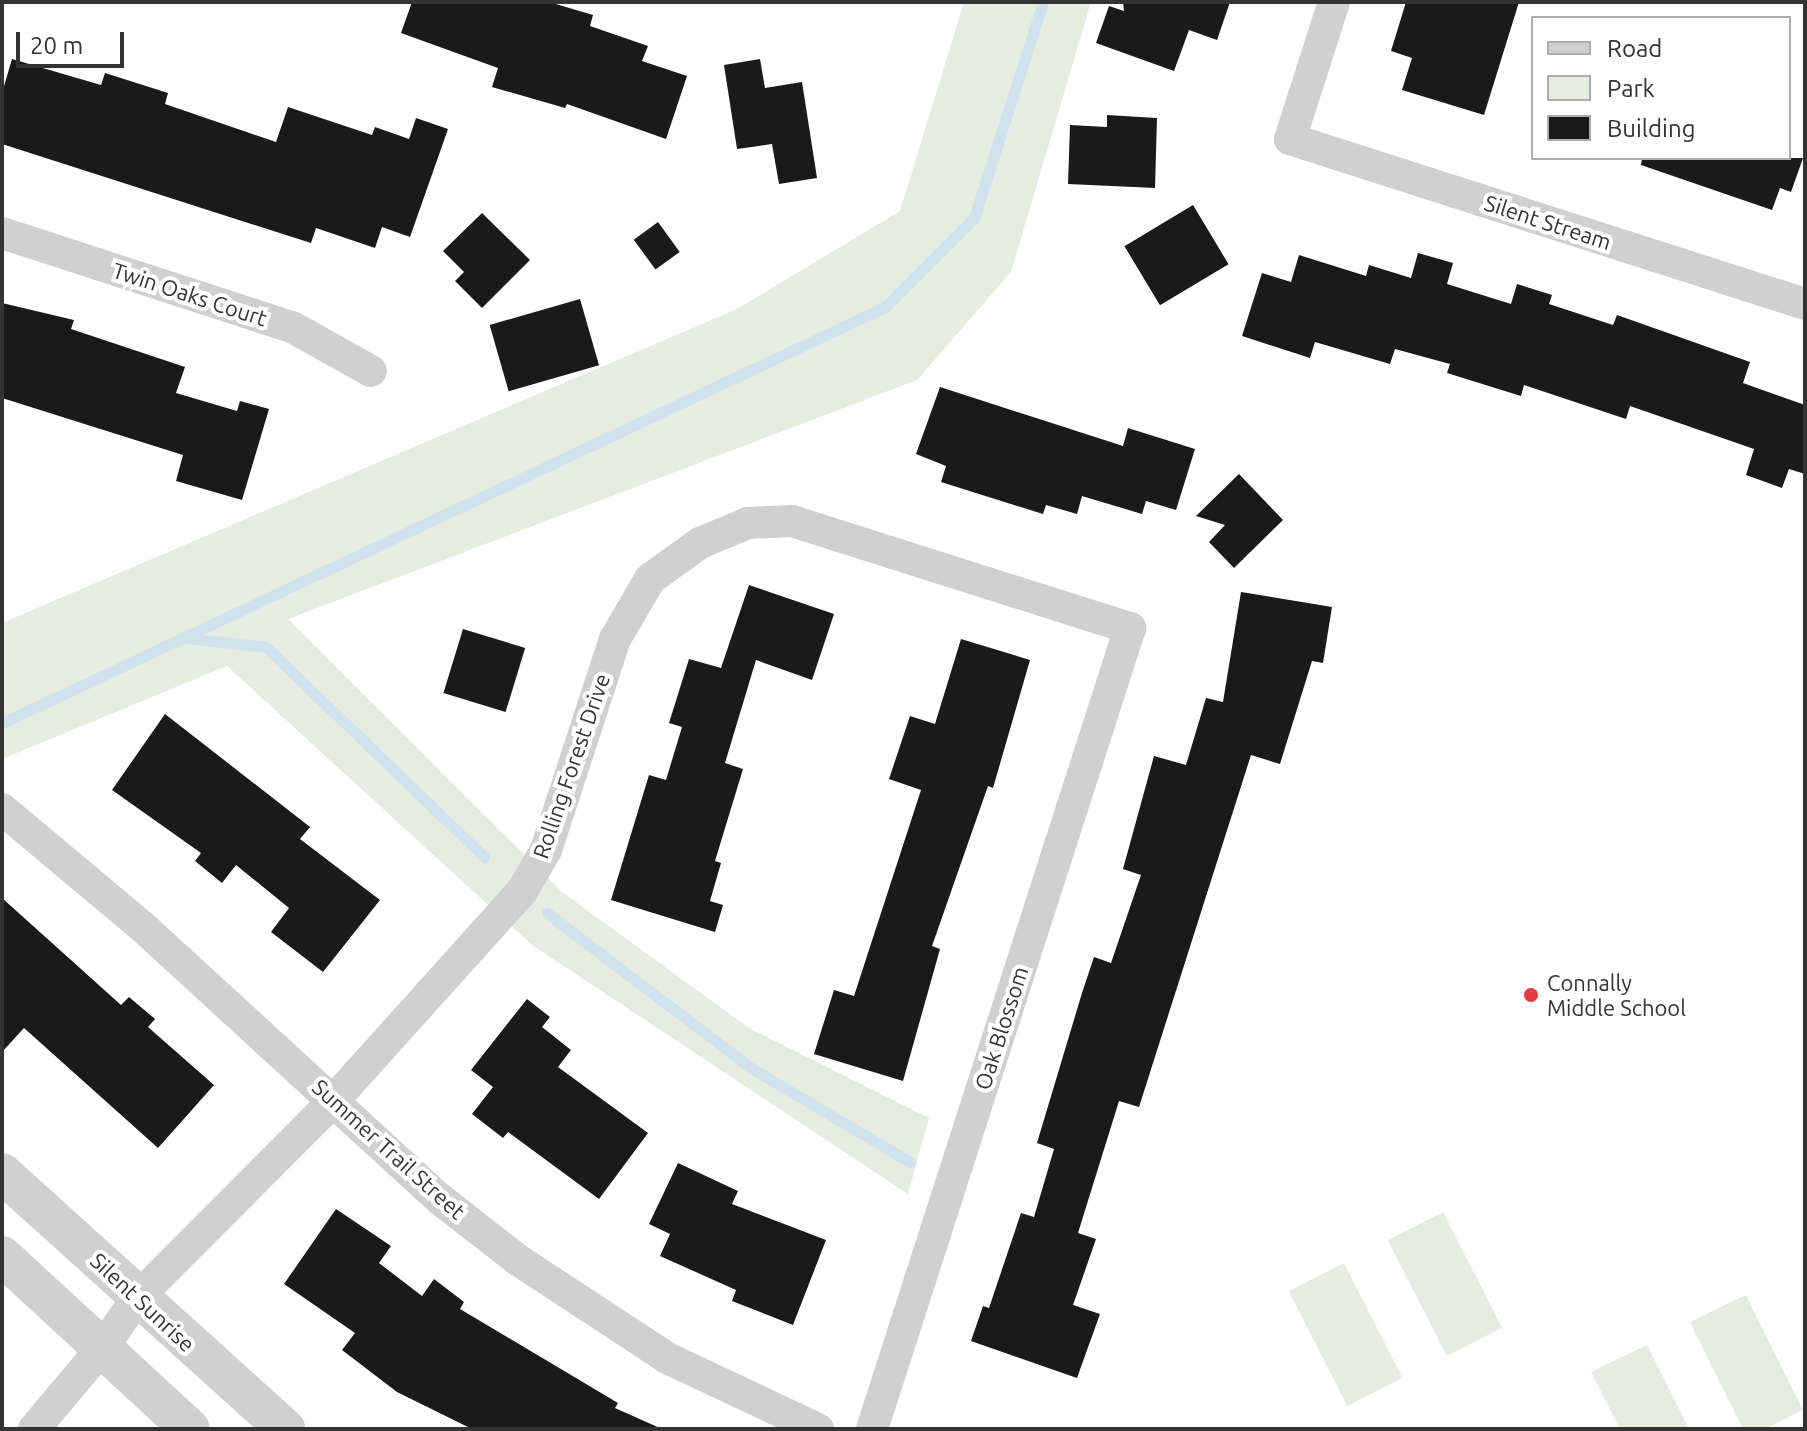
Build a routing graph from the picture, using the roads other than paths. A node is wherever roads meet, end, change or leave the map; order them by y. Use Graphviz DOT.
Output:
graph roads {
  1 [pos="1334,2"];
  2 [pos="2,233"];
  3 [pos="1805,304"];
  4 [pos="371,371"];
  5 [pos="1130,628"];
  6 [pos="2,809"];
  7 [pos="334,1100"];
  8 [pos="2,1173"];
  9 [pos="2,1256"];
  10 [pos="138,1297"];
  11 [pos="103,1347"];
  12 [pos="34,1429"];
  13 [pos="190,1429"];
  14 [pos="285,1429"];
  15 [pos="818,1429"];
  16 [pos="872,1429"];
  1 -- 3 [label="street, Silent Stream"];
  2 -- 4 [label="street, Twin Oaks Court"];
  5 -- 7 [label="street, Rolling Forest Drive"];
  5 -- 16 [label="street, Oak Blossom"];
  6 -- 7 [label="street, Summer Trail Street"];
  7 -- 10 [label="street, Rolling Forest Drive"];
  7 -- 15 [label="street, Summer Trail Street"];
  8 -- 10 [label="street, Silent Sunrise"];
  9 -- 11 [label="street"];
  10 -- 11 [label="street, Rolling Forest Drive"];
  10 -- 14 [label="street, Silent Sunrise"];
  11 -- 12 [label="street, Rolling Forest Drive"];
  11 -- 13 [label="street"];
}
